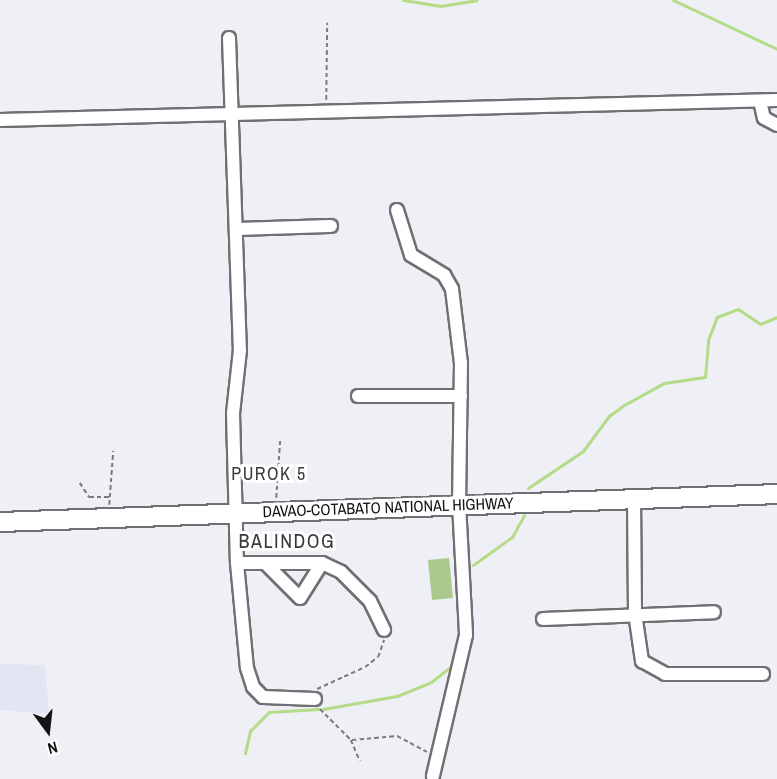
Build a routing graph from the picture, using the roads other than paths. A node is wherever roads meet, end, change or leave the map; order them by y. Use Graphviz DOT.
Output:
graph roads {
  1 [pos="229,38"];
  2 [pos="777,100"];
  3 [pos="760,101"];
  4 [pos="229,110"];
  5 [pos="0,120"];
  6 [pos="777,125"];
  7 [pos="397,210"];
  8 [pos="331,226"];
  9 [pos="236,229"];
  10 [pos="358,396"];
  11 [pos="461,396"];
  12 [pos="777,494"];
  13 [pos="634,498"];
  14 [pos="459,504"];
  15 [pos="237,512"];
  16 [pos="0,522"];
  17 [pos="237,563"];
  18 [pos="265,563"];
  19 [pos="322,563"];
  20 [pos="714,612"];
  21 [pos="635,613"];
  22 [pos="543,619"];
  23 [pos="384,630"];
  24 [pos="763,674"];
  25 [pos="315,699"];
  26 [pos="433,776"];
  1 -- 4 [label="street"];
  2 -- 3 [label="street"];
  3 -- 4 [label="street"];
  3 -- 6 [label="street"];
  4 -- 5 [label="street"];
  4 -- 9 [label="street"];
  7 -- 11 [label="street"];
  8 -- 9 [label="street"];
  9 -- 15 [label="street"];
  10 -- 11 [label="street"];
  11 -- 14 [label="street"];
  12 -- 13 [label="highway, DAVAO-COTABATO NATIONAL HIGHWAY"];
  13 -- 14 [label="highway, DAVAO-COTABATO NATIONAL HIGHWAY"];
  13 -- 21 [label="street"];
  14 -- 15 [label="highway, DAVAO-COTABATO NATIONAL HIGHWAY"];
  14 -- 26 [label="street"];
  15 -- 16 [label="highway, DAVAO-COTABATO NATIONAL HIGHWAY"];
  15 -- 17 [label="street"];
  17 -- 18 [label="street"];
  17 -- 25 [label="street"];
  18 -- 19 [label="street"];
  18 -- 19 [label="street"];
  19 -- 23 [label="street"];
  20 -- 21 [label="street"];
  21 -- 22 [label="street"];
  21 -- 24 [label="street"];
}
